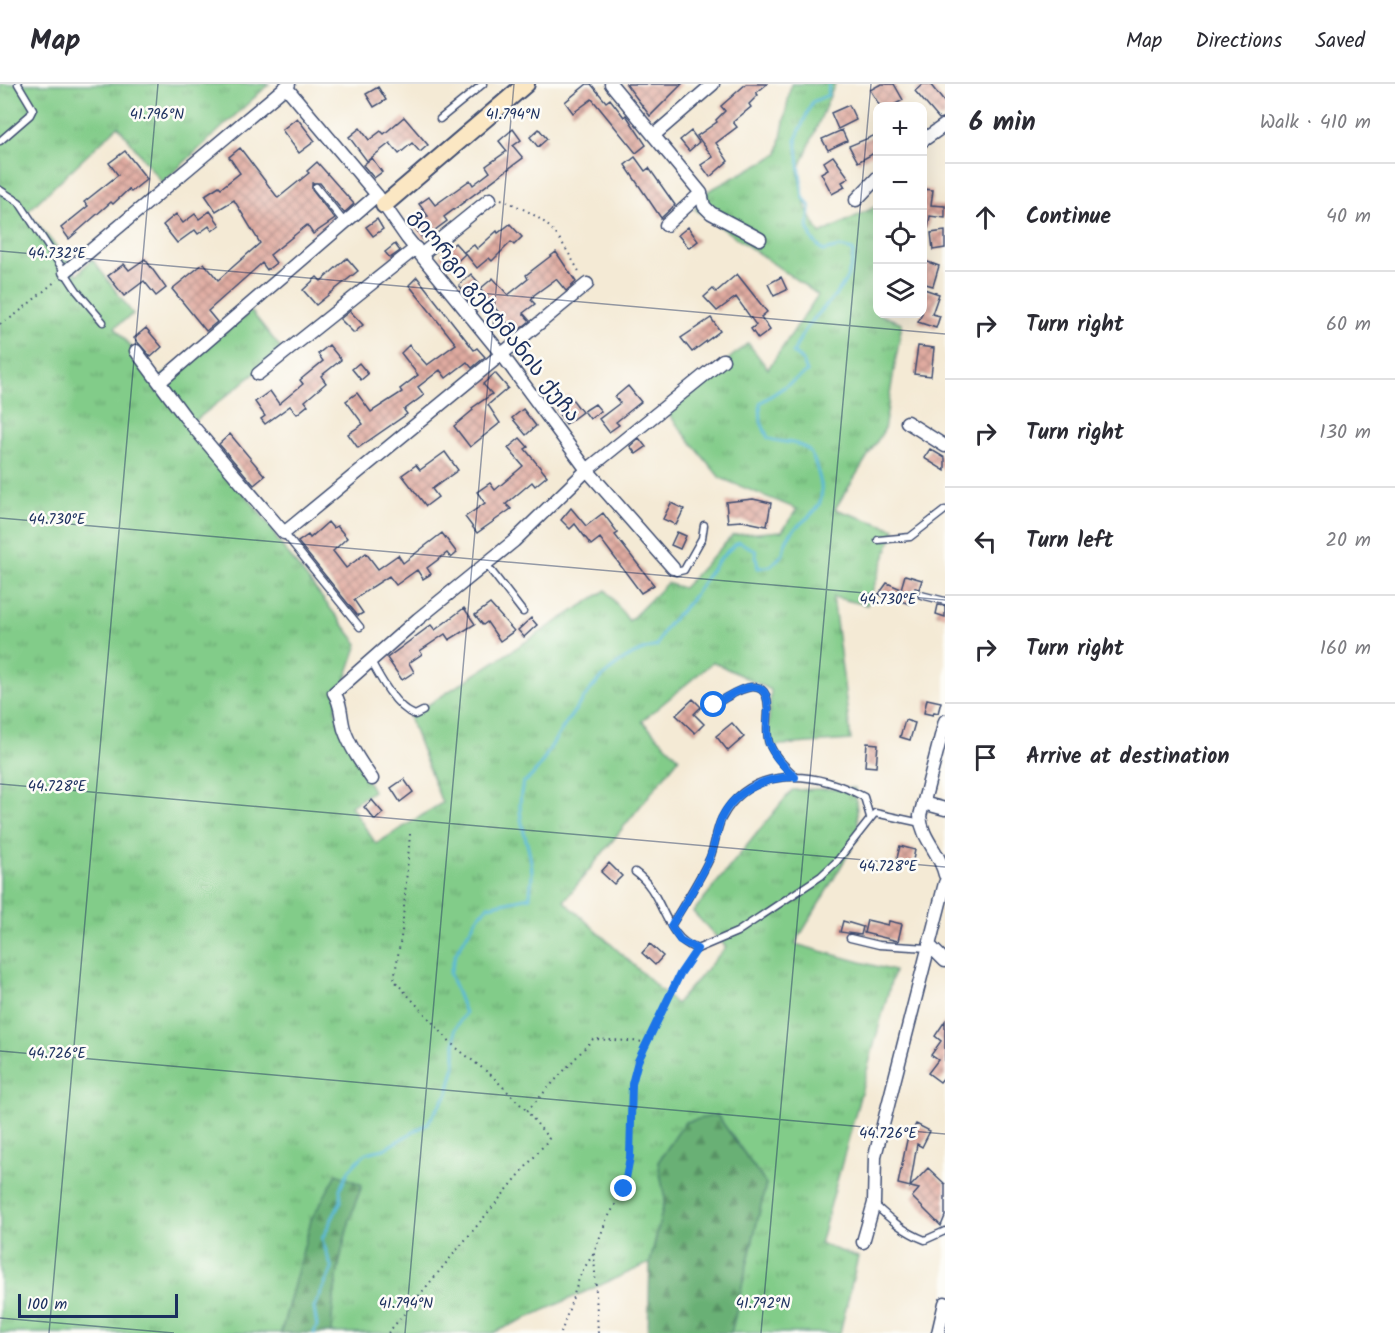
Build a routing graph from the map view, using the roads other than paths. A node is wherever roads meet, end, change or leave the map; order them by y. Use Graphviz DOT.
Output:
graph roads {
  1 [pos="18,84"];
  2 [pos="483,84"];
  3 [pos="526,84"];
  4 [pos="610,84"];
  5 [pos="713,84"];
  6 [pos="286,85"];
  7 [pos="440,118"];
  8 [pos="945,125"];
  9 [pos="654,135"];
  10 [pos="927,138"];
  11 [pos="0,141"];
  12 [pos="873,182"];
  13 [pos="316,187"];
  14 [pos="0,190"];
  15 [pos="701,193"];
  16 [pos="490,199"];
  17 [pos="381,200"];
  18 [pos="856,200"];
  19 [pos="345,223"];
  20 [pos="666,225"];
  21 [pos="760,239"];
  22 [pos="419,251"];
  23 [pos="66,272"];
  24 [pos="587,284"];
  25 [pos="103,322"];
  26 [pos="136,351"];
  27 [pos="503,356"];
  28 [pos="723,360"];
  29 [pos="258,374"];
  30 [pos="161,381"];
  31 [pos="907,422"];
  32 [pos="945,446"];
  33 [pos="587,470"];
  34 [pos="945,510"];
  35 [pos="704,525"];
  36 [pos="284,533"];
  37 [pos="878,540"];
  38 [pos="486,564"];
  39 [pos="673,568"];
  40 [pos="921,595"];
  41 [pos="945,601"];
  42 [pos="522,612"];
  43 [pos="360,627"];
  44 [pos="370,660"];
  45 [pos="714,705"];
  46 [pos="423,711"];
  47 [pos="945,721"];
  48 [pos="795,777"];
  49 [pos="372,779"];
  50 [pos="923,803"];
  51 [pos="945,809"];
  52 [pos="870,817"];
  53 [pos="921,824"];
  54 [pos="635,872"];
  55 [pos="945,875"];
  56 [pos="945,883"];
  57 [pos="671,926"];
  58 [pos="850,938"];
  59 [pos="929,947"];
  60 [pos="945,961"];
  61 [pos="874,1203"];
  62 [pos="945,1231"];
  63 [pos="863,1242"];
  64 [pos="945,1303"];
  65 [pos="938,1333"];
  1 -- 11 [label="lane"];
  2 -- 7 [label="lane"];
  3 -- 17 [label="street"];
  4 -- 9 [label="street"];
  5 -- 9 [label="street"];
  6 -- 17 [label="street, გიორგი გეხტმანის ქუჩა"];
  6 -- 23 [label="street"];
  8 -- 10 [label="street"];
  9 -- 15 [label="street"];
  12 -- 18 [label="street"];
  13 -- 19 [label="lane"];
  14 -- 23 [label="lane"];
  15 -- 20 [label="street"];
  15 -- 21 [label="street"];
  16 -- 22 [label="street"];
  17 -- 19 [label="street"];
  17 -- 22 [label="street, გიორგი გეხტმანის ქუჩა"];
  19 -- 30 [label="street"];
  22 -- 27 [label="street, გიორგი გეხტმანის ქუჩა"];
  22 -- 29 [label="street"];
  23 -- 25 [label="lane"];
  24 -- 27 [label="street"];
  26 -- 30 [label="street"];
  27 -- 33 [label="street, გიორგი გეხტმანის ქუჩა"];
  27 -- 36 [label="street"];
  28 -- 33 [label="street"];
  30 -- 36 [label="street"];
  31 -- 32 [label="street"];
  33 -- 38 [label="street"];
  33 -- 39 [label="street, გიორგი გეხტმანის ქუჩა"];
  34 -- 37 [label="lane"];
  35 -- 39 [label="lane"];
  36 -- 43 [label="lane"];
  38 -- 42 [label="lane"];
  38 -- 44 [label="street"];
  40 -- 41 [label="lane"];
  44 -- 46 [label="lane"];
  44 -- 49 [label="street"];
  45 -- 48 [label="lane"];
  47 -- 50 [label="street"];
  48 -- 52 [label="lane"];
  48 -- 57 [label="lane"];
  50 -- 51 [label="street"];
  50 -- 53 [label="street"];
  52 -- 53 [label="lane"];
  52 -- 57 [label="lane"];
  53 -- 55 [label="street"];
  54 -- 57 [label="lane"];
  56 -- 59 [label="street"];
  58 -- 59 [label="lane"];
  59 -- 60 [label="street"];
  59 -- 61 [label="street"];
  61 -- 62 [label="lane"];
  61 -- 63 [label="street"];
  64 -- 65 [label="street"];
}
